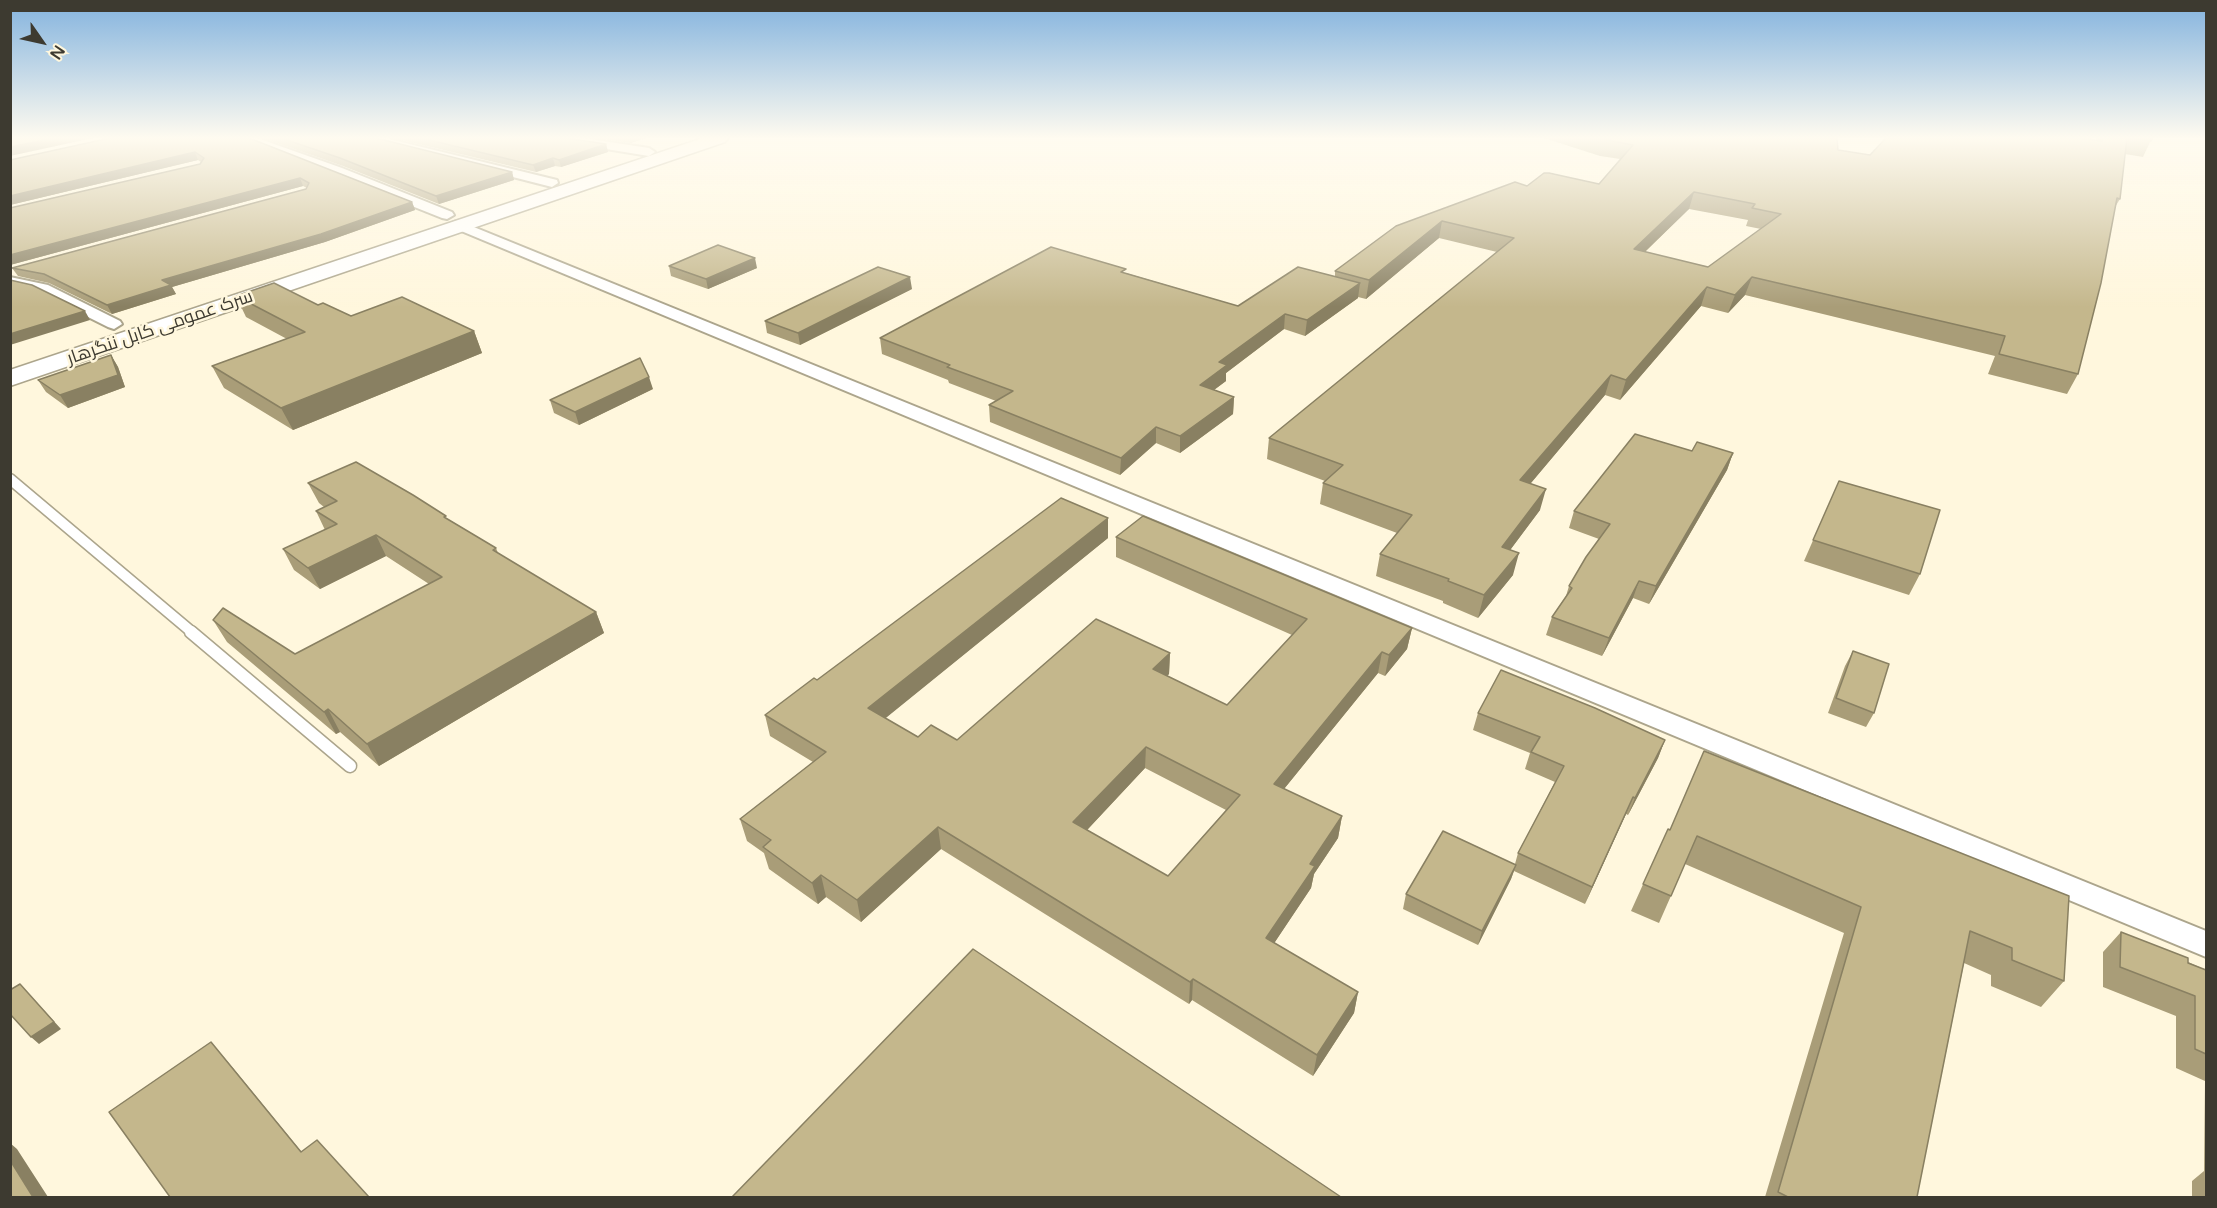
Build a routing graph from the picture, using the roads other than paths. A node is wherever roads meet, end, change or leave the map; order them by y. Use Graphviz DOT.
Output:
graph roads {
  1 [pos="392,194"];
  2 [pos="519,194"];
  3 [pos="530,194"];
  4 [pos="448,219"];
  5 [pos="14,274"];
  6 [pos="114,324"];
  7 [pos="10,358"];
  8 [pos="10,379"];
  9 [pos="10,479"];
  10 [pos="350,766"];
  11 [pos="2206,944"];
  1 -- 4 [label="street"];
  2 -- 4 [label="highway, سرک عمومی کابل ننگرهار"];
  3 -- 4 [label="highway, سرک عمومی کابل ننگرهار"];
  4 -- 6 [label="highway, سرک عمومی کابل ننگرهار"];
  4 -- 8 [label="highway, سرک عمومی کابل ننگرهار"];
  4 -- 11 [label="street"];
  5 -- 6 [label="street"];
  6 -- 7 [label="highway, سرک عمومی کابل ننگرهار"];
  9 -- 10 [label="lane"];
}
